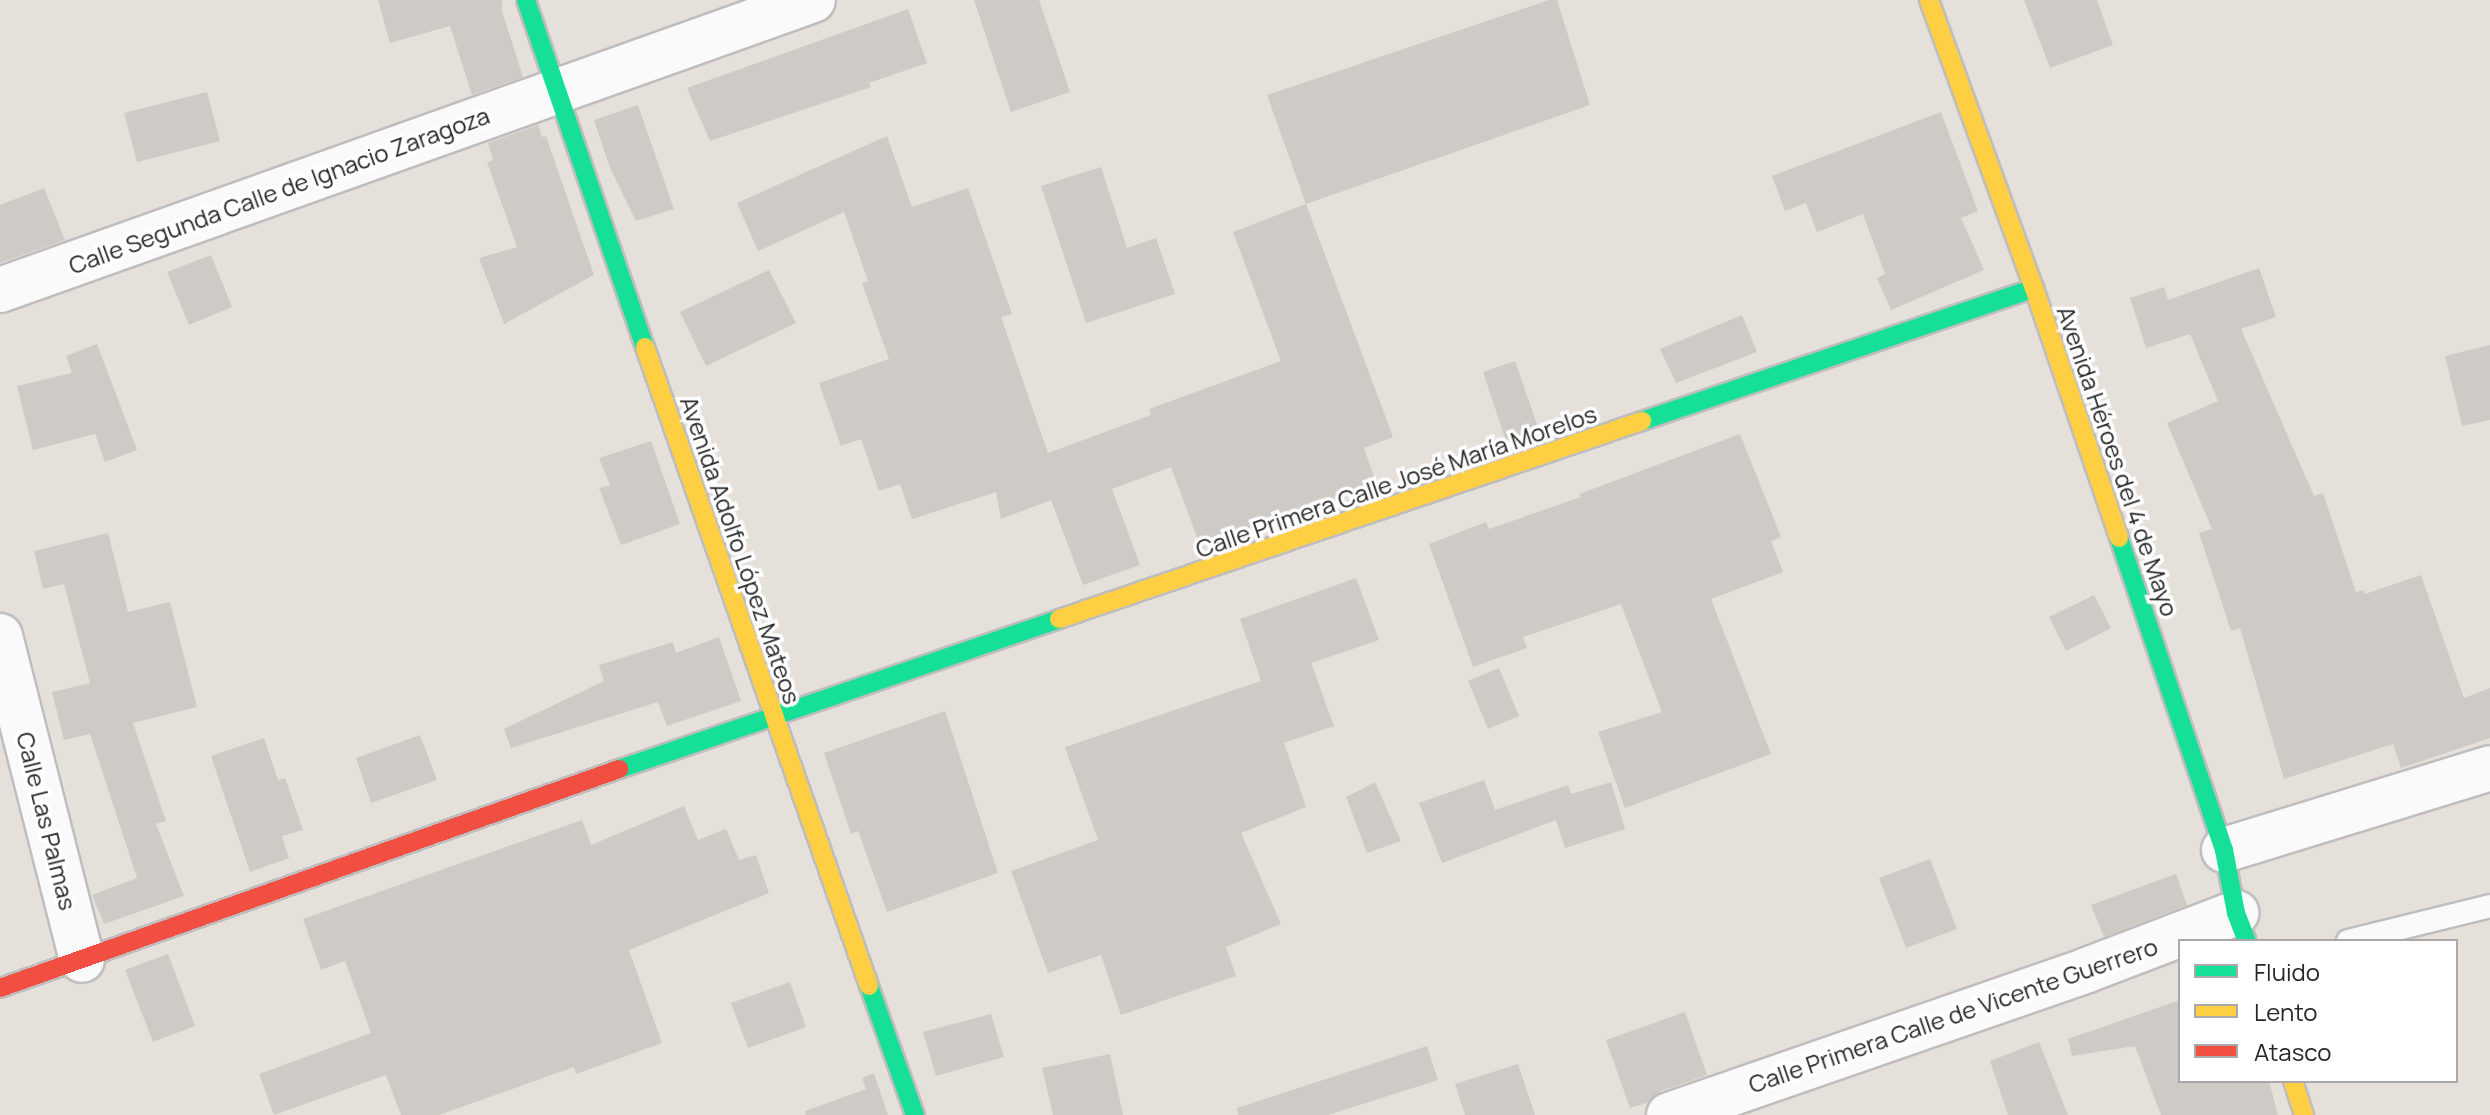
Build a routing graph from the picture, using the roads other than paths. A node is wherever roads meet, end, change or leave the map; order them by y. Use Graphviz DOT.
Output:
graph roads {
  1 [pos="526,0"];
  2 [pos="813,0"];
  3 [pos="1929,0"];
  4 [pos="558,89"];
  5 [pos="2034,288"];
  6 [pos="0,290"];
  7 [pos="0,636"];
  8 [pos="773,718"];
  9 [pos="2490,768"];
  10 [pos="2224,850"];
  11 [pos="2490,906"];
  12 [pos="2242,927"];
  13 [pos="2199,939"];
  14 [pos="2356,939"];
  15 [pos="2178,945"];
  16 [pos="82,960"];
  17 [pos="0,988"];
  18 [pos="2294,1083"];
  19 [pos="915,1115"];
  20 [pos="1669,1115"];
  21 [pos="2304,1115"];
  1 -- 4 [label="street, Avenida Adolfo López Mateos"];
  2 -- 4 [label="street, Calle Segunda Calle de Ignacio Zaragoza"];
  3 -- 5 [label="street, Avenida Héroes del 4 de Mayo"];
  4 -- 6 [label="street, Calle Segunda Calle de Ignacio Zaragoza"];
  4 -- 8 [label="street, Avenida Adolfo López Mateos"];
  5 -- 8 [label="street, Calle Primera Calle José María Morelos"];
  5 -- 10 [label="street, Avenida Héroes del 4 de Mayo"];
  7 -- 16 [label="street, Calle Las Palmas"];
  8 -- 16 [label="street, Calle Primera Calle José María Morelos"];
  8 -- 19 [label="street, Avenida Adolfo López Mateos"];
  9 -- 10 [label="street"];
  10 -- 12 [label="street, Avenida Héroes del 4 de Mayo"];
  11 -- 14 [label="lane"];
  12 -- 13 [label="street, Calle Primera Calle de Vicente Guerrero"];
  15 -- 20 [label="street, Calle Primera Calle de Vicente Guerrero"];
  16 -- 17 [label="street, Calle Primera Calle José María Morelos"];
  18 -- 21 [label="street"];
}
